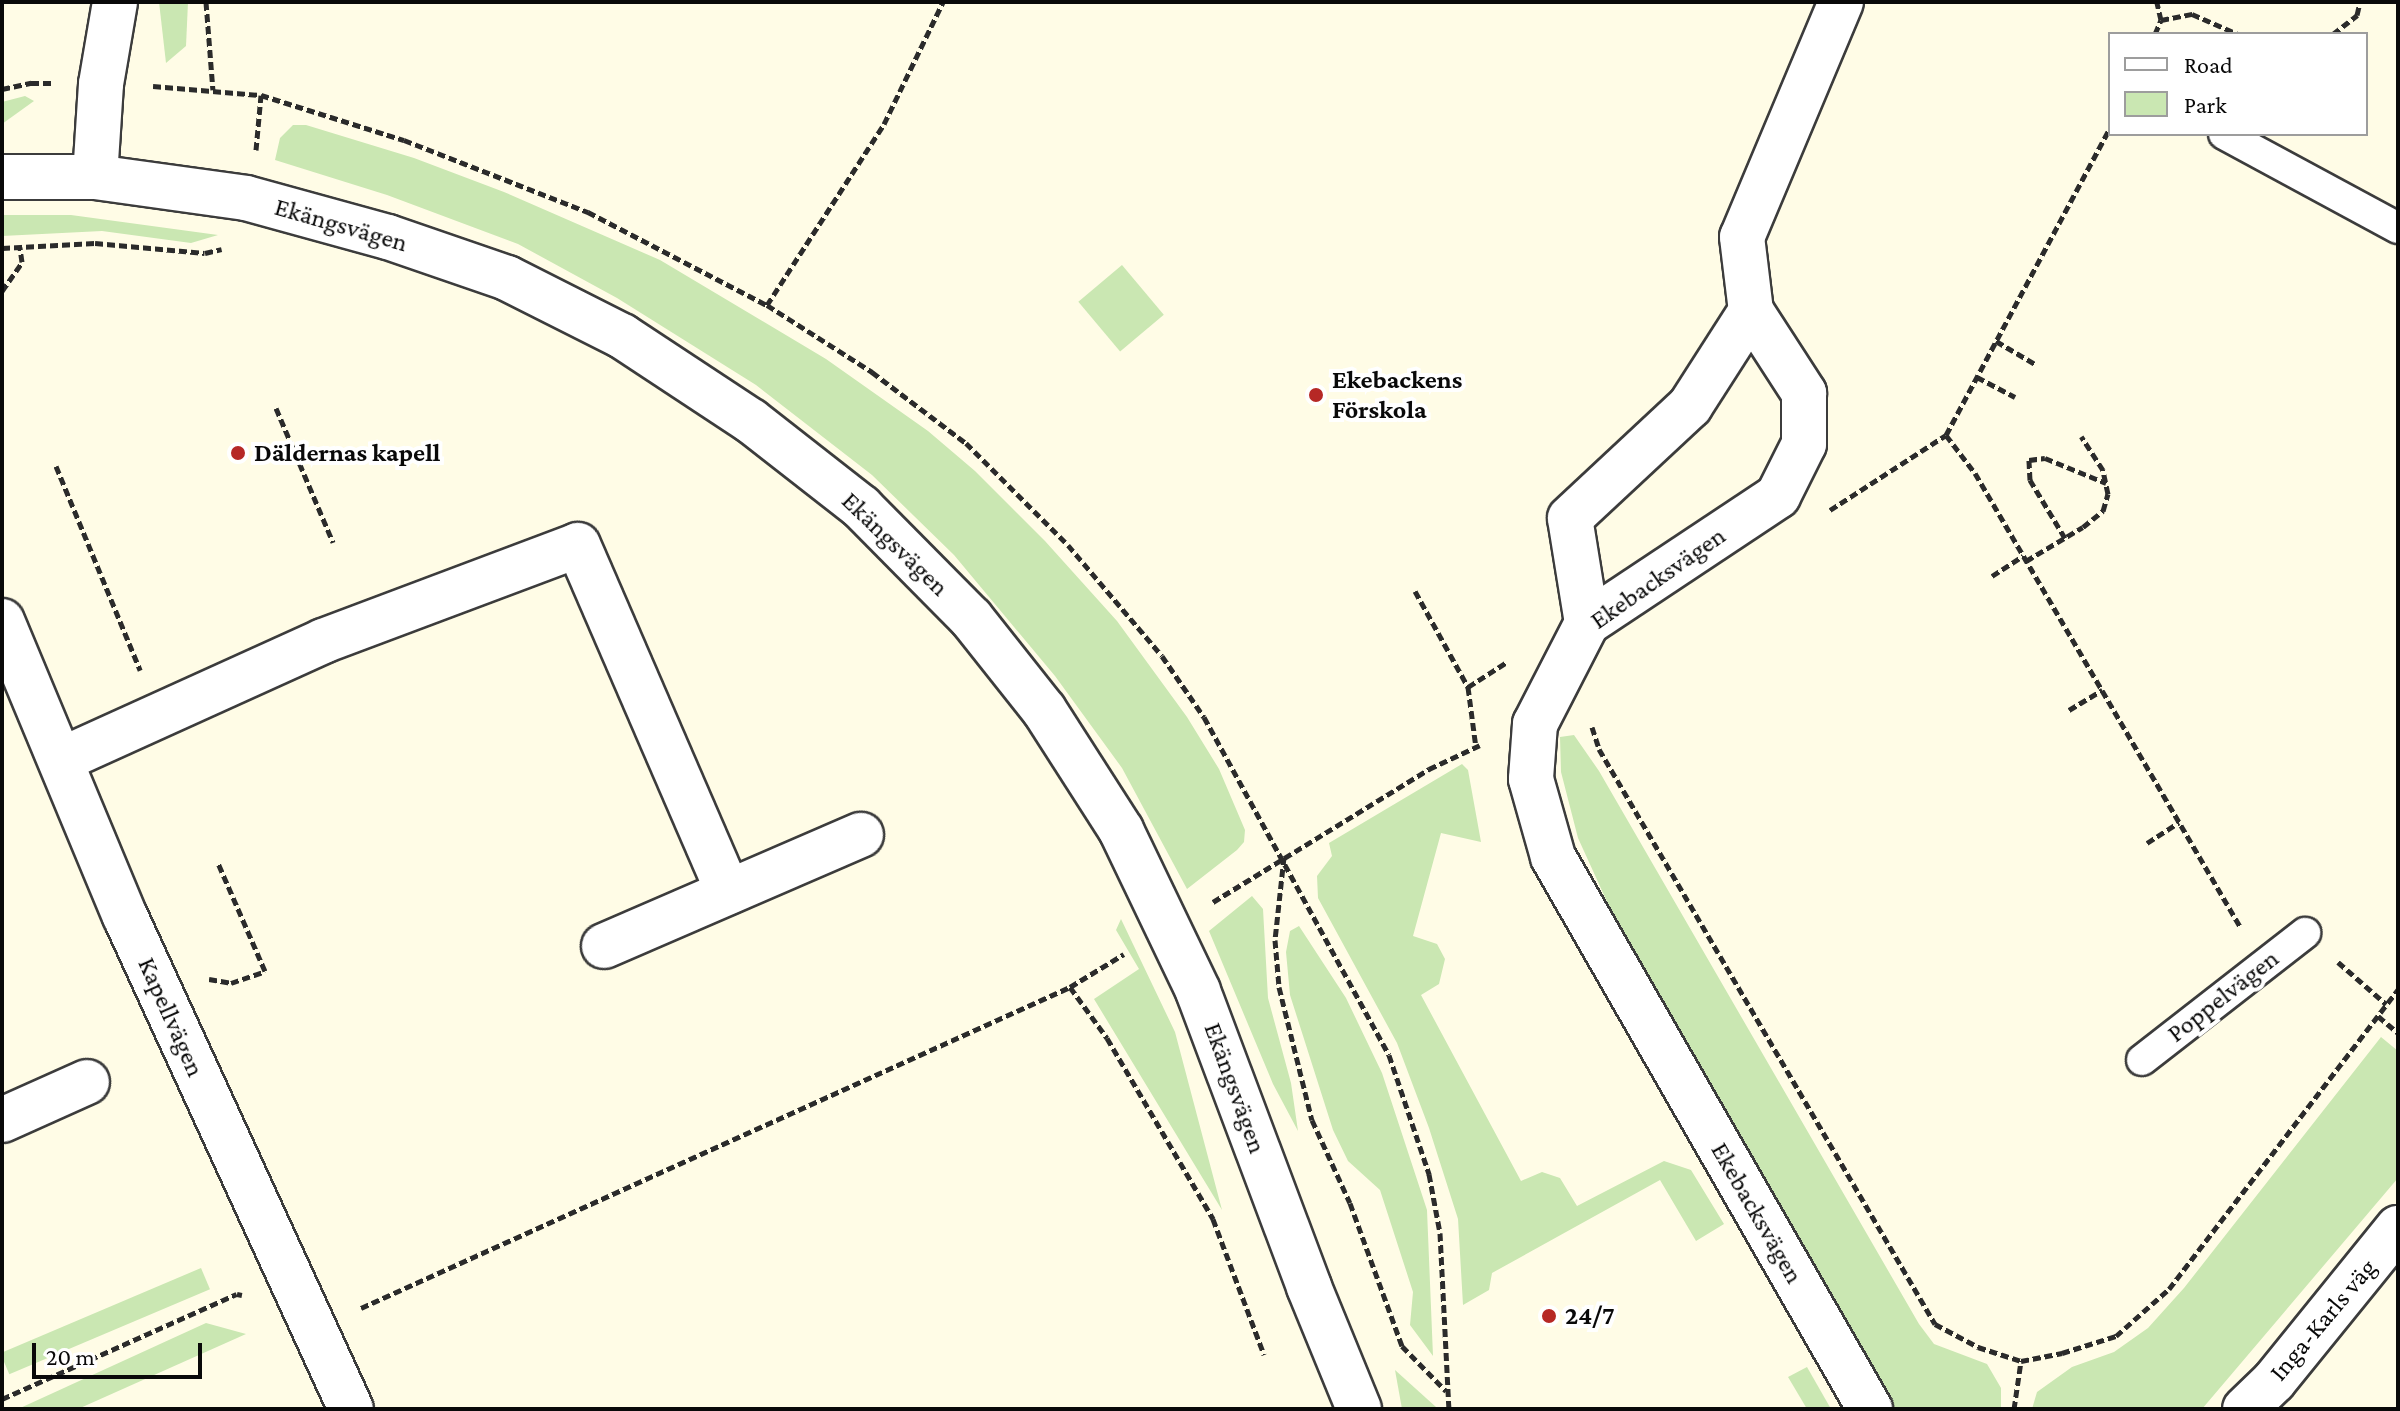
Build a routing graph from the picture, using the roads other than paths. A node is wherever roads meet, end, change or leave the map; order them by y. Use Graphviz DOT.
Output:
graph roads {
  1 [pos="115,2"];
  2 [pos="1841,2"];
  3 [pos="2228,136"];
  4 [pos="2,177"];
  5 [pos="95,177"];
  6 [pos="2398,228"];
  7 [pos="1751,311"];
  8 [pos="2,621"];
  9 [pos="1587,623"];
  10 [pos="61,760"];
  11 [pos="861,835"];
  12 [pos="728,892"];
  13 [pos="2305,933"];
  14 [pos="604,946"];
  15 [pos="2142,1060"];
  16 [pos="87,1082"];
  17 [pos="2,1120"];
  18 [pos="2398,1228"];
  19 [pos="351,1409"];
  20 [pos="1359,1409"];
  21 [pos="1870,1409"];
  22 [pos="2245,1409"];
  1 -- 5 [label="street"];
  2 -- 7 [label="street, Ekebacksvägen"];
  3 -- 6 [label="lane"];
  4 -- 5 [label="street, Ekängsvägen"];
  5 -- 20 [label="street, Ekängsvägen"];
  7 -- 9 [label="street"];
  7 -- 9 [label="street, Ekebacksvägen"];
  8 -- 10 [label="street, Kapellvägen"];
  9 -- 21 [label="street, Ekebacksvägen"];
  10 -- 12 [label="street"];
  10 -- 19 [label="street, Kapellvägen"];
  11 -- 12 [label="street"];
  12 -- 14 [label="street"];
  13 -- 15 [label="lane, Poppelvägen"];
  16 -- 17 [label="street"];
  18 -- 22 [label="street, Inga-Karls väg"];
}
